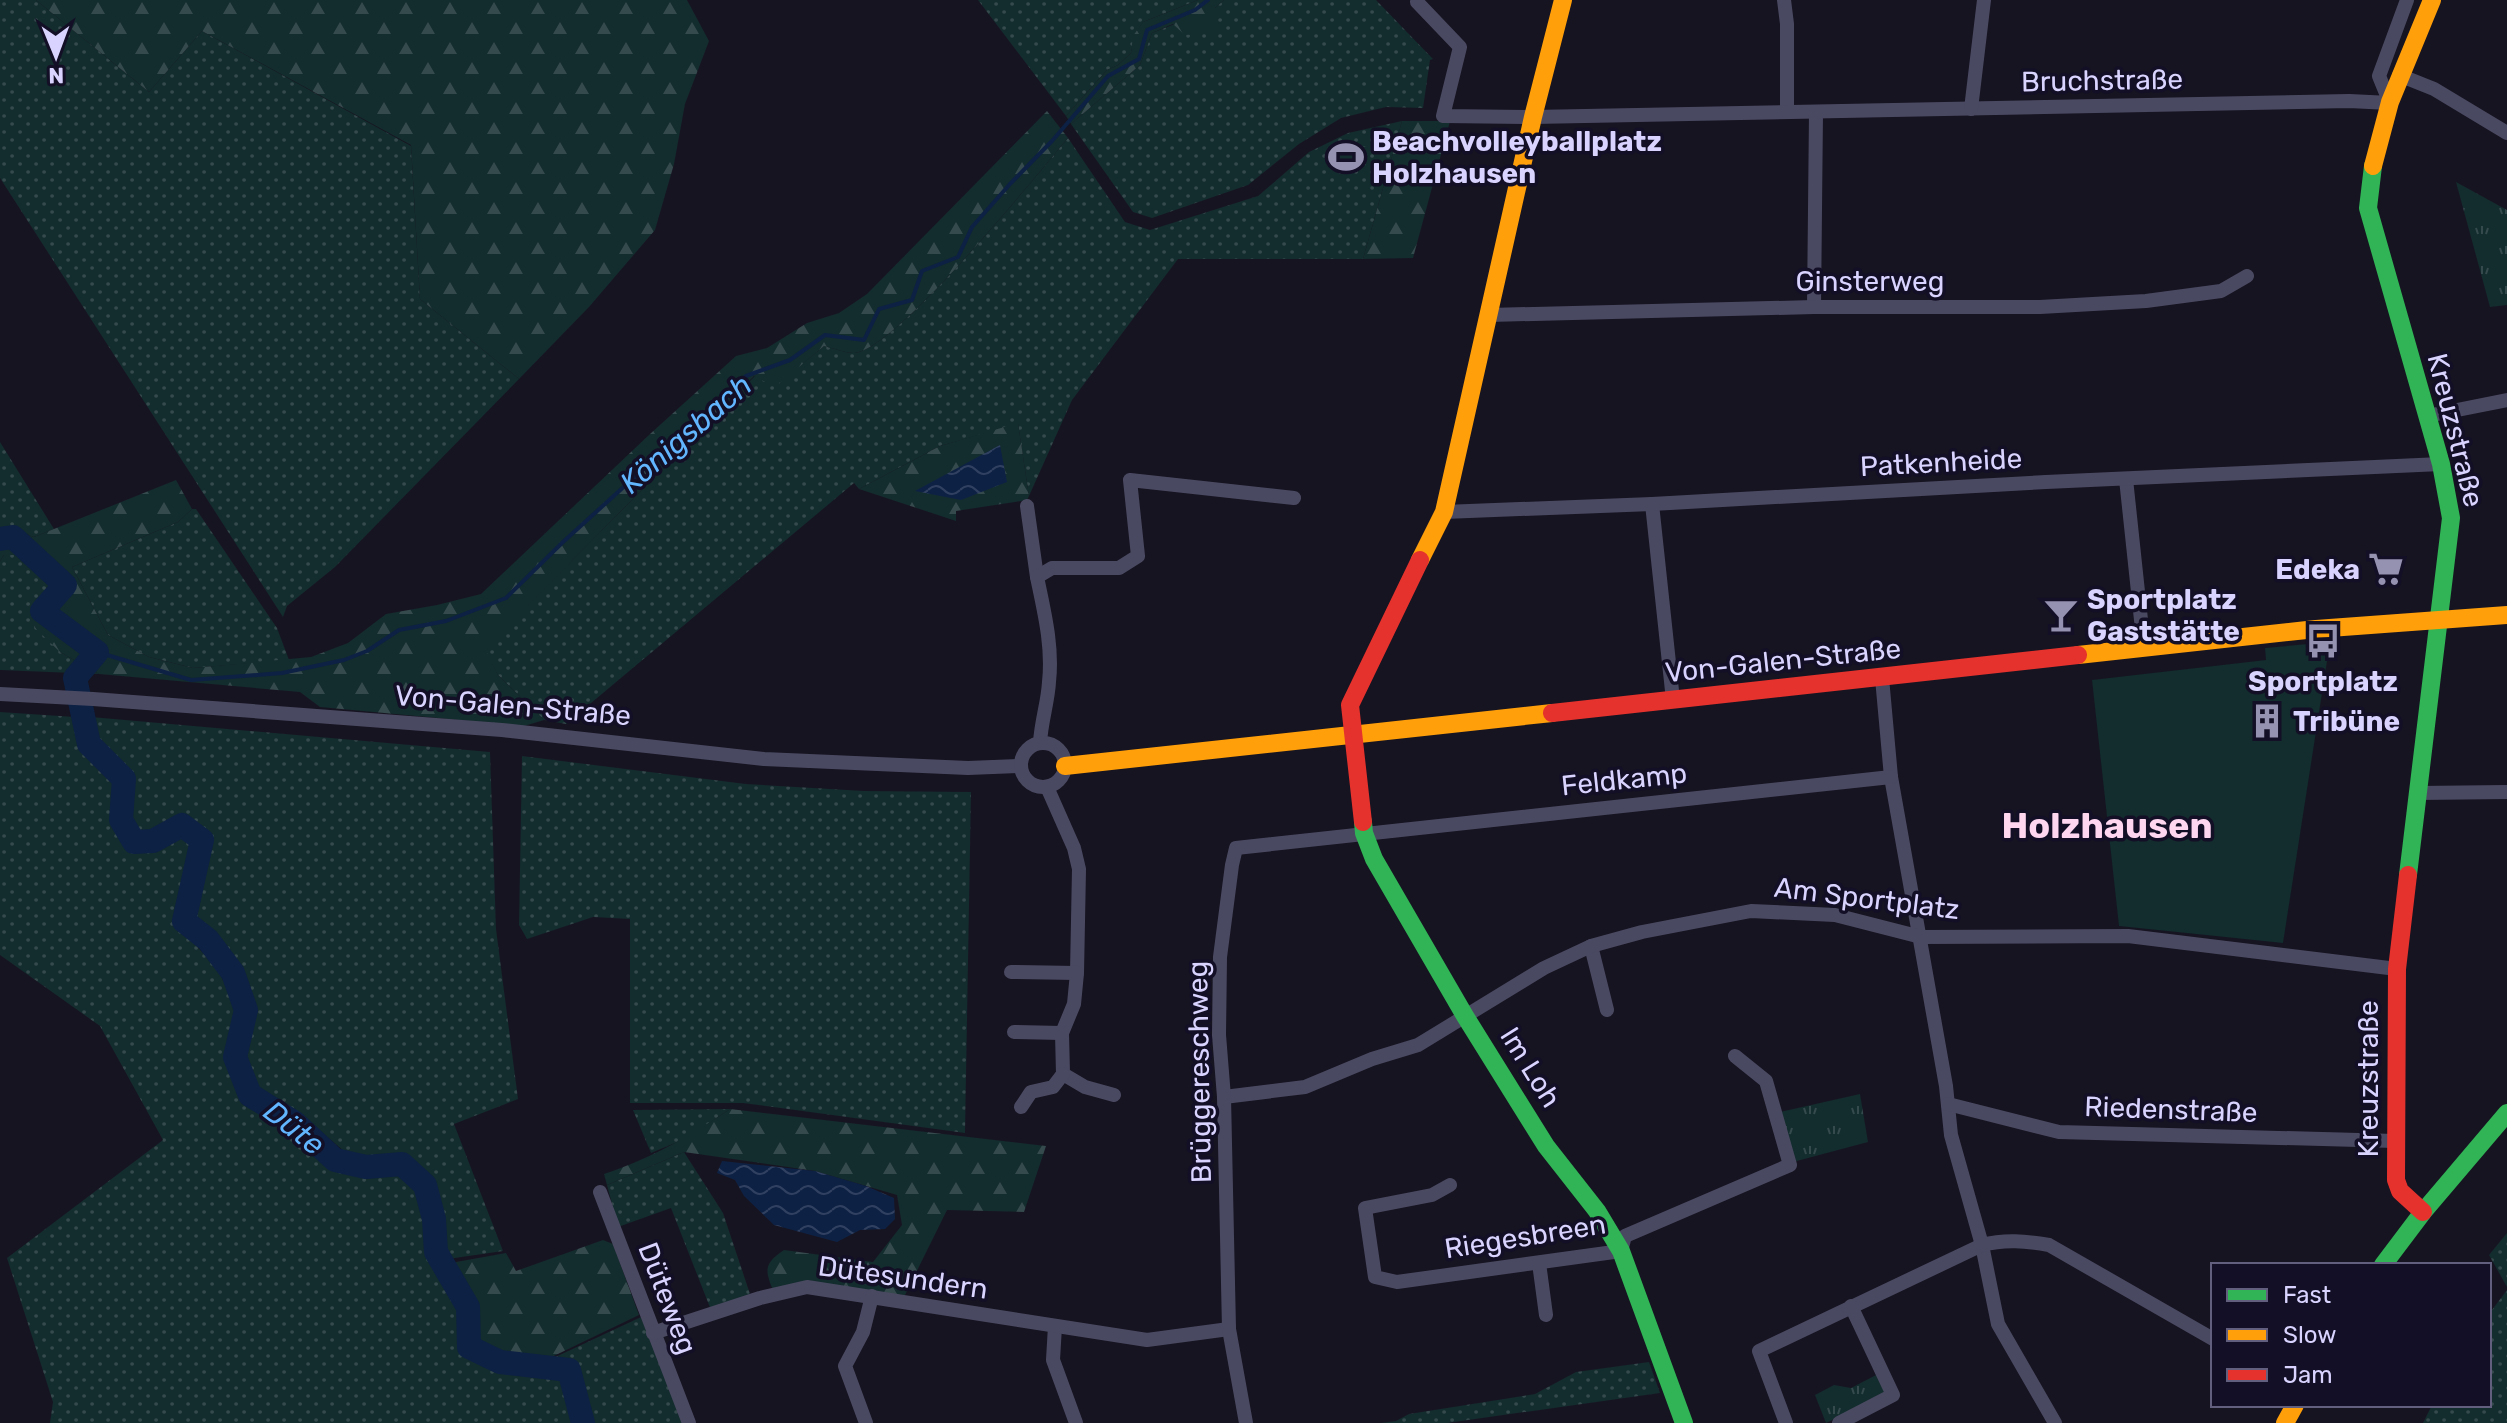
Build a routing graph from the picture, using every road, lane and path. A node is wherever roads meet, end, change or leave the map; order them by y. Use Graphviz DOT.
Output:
graph roads {
  1 [pos="1563,0"];
  2 [pos="1784,0"];
  3 [pos="1984,0"];
  4 [pos="2407,0"];
  5 [pos="2432,0"];
  6 [pos="1417,2"];
  7 [pos="2399,75"];
  8 [pos="2390,103"];
  9 [pos="1971,109"];
  10 [pos="1787,112"];
  11 [pos="1816,112"];
  12 [pos="1533,117"];
  13 [pos="2507,133"];
  14 [pos="2247,276"];
  15 [pos="1814,307"];
  16 [pos="1489,315"];
  17 [pos="2507,400"];
  18 [pos="2427,416"];
  19 [pos="2441,464"];
  20 [pos="2126,479"];
  21 [pos="1294,498"];
  22 [pos="1652,504"];
  23 [pos="1027,506"];
  24 [pos="1444,512"];
  25 [pos="1037,577"];
  26 [pos="2507,615"];
  27 [pos="2440,619"];
  28 [pos="2144,648"];
  29 [pos="1882,678"];
  30 [pos="0,694"];
  31 [pos="1673,700"];
  32 [pos="1352,734"];
  33 [pos="1040,743"];
  34 [pos="1021,766"];
  35 [pos="1065,766"];
  36 [pos="1891,777"];
  37 [pos="1047,787"];
  38 [pos="2507,792"];
  39 [pos="2418,793"];
  40 [pos="1364,833"];
  41 [pos="1921,937"];
  42 [pos="1591,946"];
  43 [pos="2397,969"];
  44 [pos="1011,972"];
  45 [pos="1077,973"];
  46 [pos="1607,1010"];
  47 [pos="1465,1016"];
  48 [pos="1014,1032"];
  49 [pos="1062,1033"];
  50 [pos="1735,1056"];
  51 [pos="1063,1074"];
  52 [pos="1114,1095"];
  53 [pos="1224,1097"];
  54 [pos="1948,1104"];
  55 [pos="1021,1107"];
  56 [pos="2507,1113"];
  57 [pos="2395,1141"];
  58 [pos="1450,1185"];
  59 [pos="600,1192"];
  60 [pos="2423,1212"];
  61 [pos="1982,1245"];
  62 [pos="1621,1251"];
  63 [pos="1539,1263"];
  64 [pos="2385,1263"];
  65 [pos="872,1296"];
  66 [pos="1851,1306"];
  67 [pos="1546,1315"];
  68 [pos="1055,1326"];
  69 [pos="1229,1329"];
  70 [pos="653,1333"];
  71 [pos="2211,1338"];
  72 [pos="689,1423"];
  73 [pos="866,1423"];
  74 [pos="1076,1423"];
  75 [pos="1246,1423"];
  76 [pos="1684,1423"];
  77 [pos="1786,1423"];
  78 [pos="1839,1423"];
  79 [pos="2055,1423"];
  1 -- 12 [label="street, Im Loh"];
  2 -- 10 [label="street"];
  3 -- 9 [label="street"];
  4 -- 8 [label="street"];
  5 -- 7 [label="street, Kreuzstraße"];
  6 -- 12 [label="street, Bruchstraße"];
  7 -- 8 [label="street, Kreuzstraße"];
  7 -- 13 [label="street"];
  8 -- 9 [label="street, Bruchstraße"];
  8 -- 18 [label="street, Kreuzstraße"];
  9 -- 11 [label="street, Bruchstraße"];
  10 -- 11 [label="street, Bruchstraße"];
  10 -- 12 [label="street, Bruchstraße"];
  11 -- 15 [label="street"];
  12 -- 16 [label="street, Im Loh"];
  14 -- 15 [label="street, Ginsterweg"];
  15 -- 16 [label="street, Ginsterweg"];
  16 -- 24 [label="street, Im Loh"];
  17 -- 18 [label="street"];
  18 -- 19 [label="street, Kreuzstraße"];
  19 -- 20 [label="street, Patkenheide"];
  19 -- 27 [label="street, Kreuzstraße"];
  20 -- 22 [label="street, Patkenheide"];
  20 -- 28 [label="street"];
  21 -- 25 [label="street"];
  22 -- 24 [label="street, Patkenheide"];
  22 -- 31 [label="street"];
  23 -- 25 [label="street"];
  24 -- 32 [label="street, Im Loh"];
  25 -- 33 [label="street"];
  26 -- 27 [label="street, Von-Galen-Straße"];
  27 -- 28 [label="street, Von-Galen-Straße"];
  27 -- 39 [label="street, Kreuzstraße"];
  28 -- 29 [label="street, Von-Galen-Straße"];
  29 -- 31 [label="street, Von-Galen-Straße"];
  29 -- 36 [label="street"];
  30 -- 34 [label="street, Von-Galen-Straße"];
  31 -- 32 [label="street, Von-Galen-Straße"];
  32 -- 35 [label="street, Von-Galen-Straße"];
  32 -- 40 [label="street, Im Loh"];
  33 -- 34 [label="street"];
  33 -- 35 [label="street"];
  34 -- 37 [label="street"];
  35 -- 37 [label="street"];
  36 -- 40 [label="street, Feldkamp"];
  36 -- 41 [label="street"];
  37 -- 45 [label="street"];
  38 -- 39 [label="street"];
  39 -- 43 [label="street, Kreuzstraße"];
  40 -- 47 [label="street, Im Loh"];
  40 -- 53 [label="street, Brüggereschweg"];
  41 -- 42 [label="street, Am Sportplatz"];
  41 -- 43 [label="street, Am Sportplatz"];
  41 -- 54 [label="street"];
  42 -- 46 [label="street"];
  42 -- 47 [label="street, Am Sportplatz"];
  43 -- 57 [label="street, Kreuzstraße"];
  44 -- 45 [label="street"];
  45 -- 49 [label="street"];
  47 -- 53 [label="street, Am Sportplatz"];
  47 -- 62 [label="street, Im Loh"];
  48 -- 49 [label="street"];
  49 -- 51 [label="street"];
  50 -- 62 [label="street, Riegesbreen"];
  51 -- 52 [label="street"];
  51 -- 55 [label="street"];
  53 -- 69 [label="street, Brüggereschweg"];
  54 -- 57 [label="street, Riedenstraße"];
  54 -- 61 [label="street"];
  56 -- 60 [label="street"];
  57 -- 60 [label="street, Kreuzstraße"];
  58 -- 63 [label="street, Riegesbreen"];
  59 -- 70 [label="street, Düteweg"];
  60 -- 64 [label="street"];
  61 -- 66 [label="street"];
  61 -- 71 [label="street"];
  61 -- 79 [label="street"];
  62 -- 63 [label="street, Riegesbreen"];
  62 -- 76 [label="street, Im Loh"];
  63 -- 67 [label="street"];
  65 -- 68 [label="street, Dütesundern"];
  65 -- 70 [label="street, Dütesundern"];
  65 -- 73 [label="street"];
  66 -- 77 [label="street"];
  66 -- 78 [label="street"];
  68 -- 69 [label="street, Dütesundern"];
  68 -- 74 [label="street"];
  69 -- 75 [label="street, Brüggereschweg"];
  70 -- 72 [label="street, Düteweg"];
}
